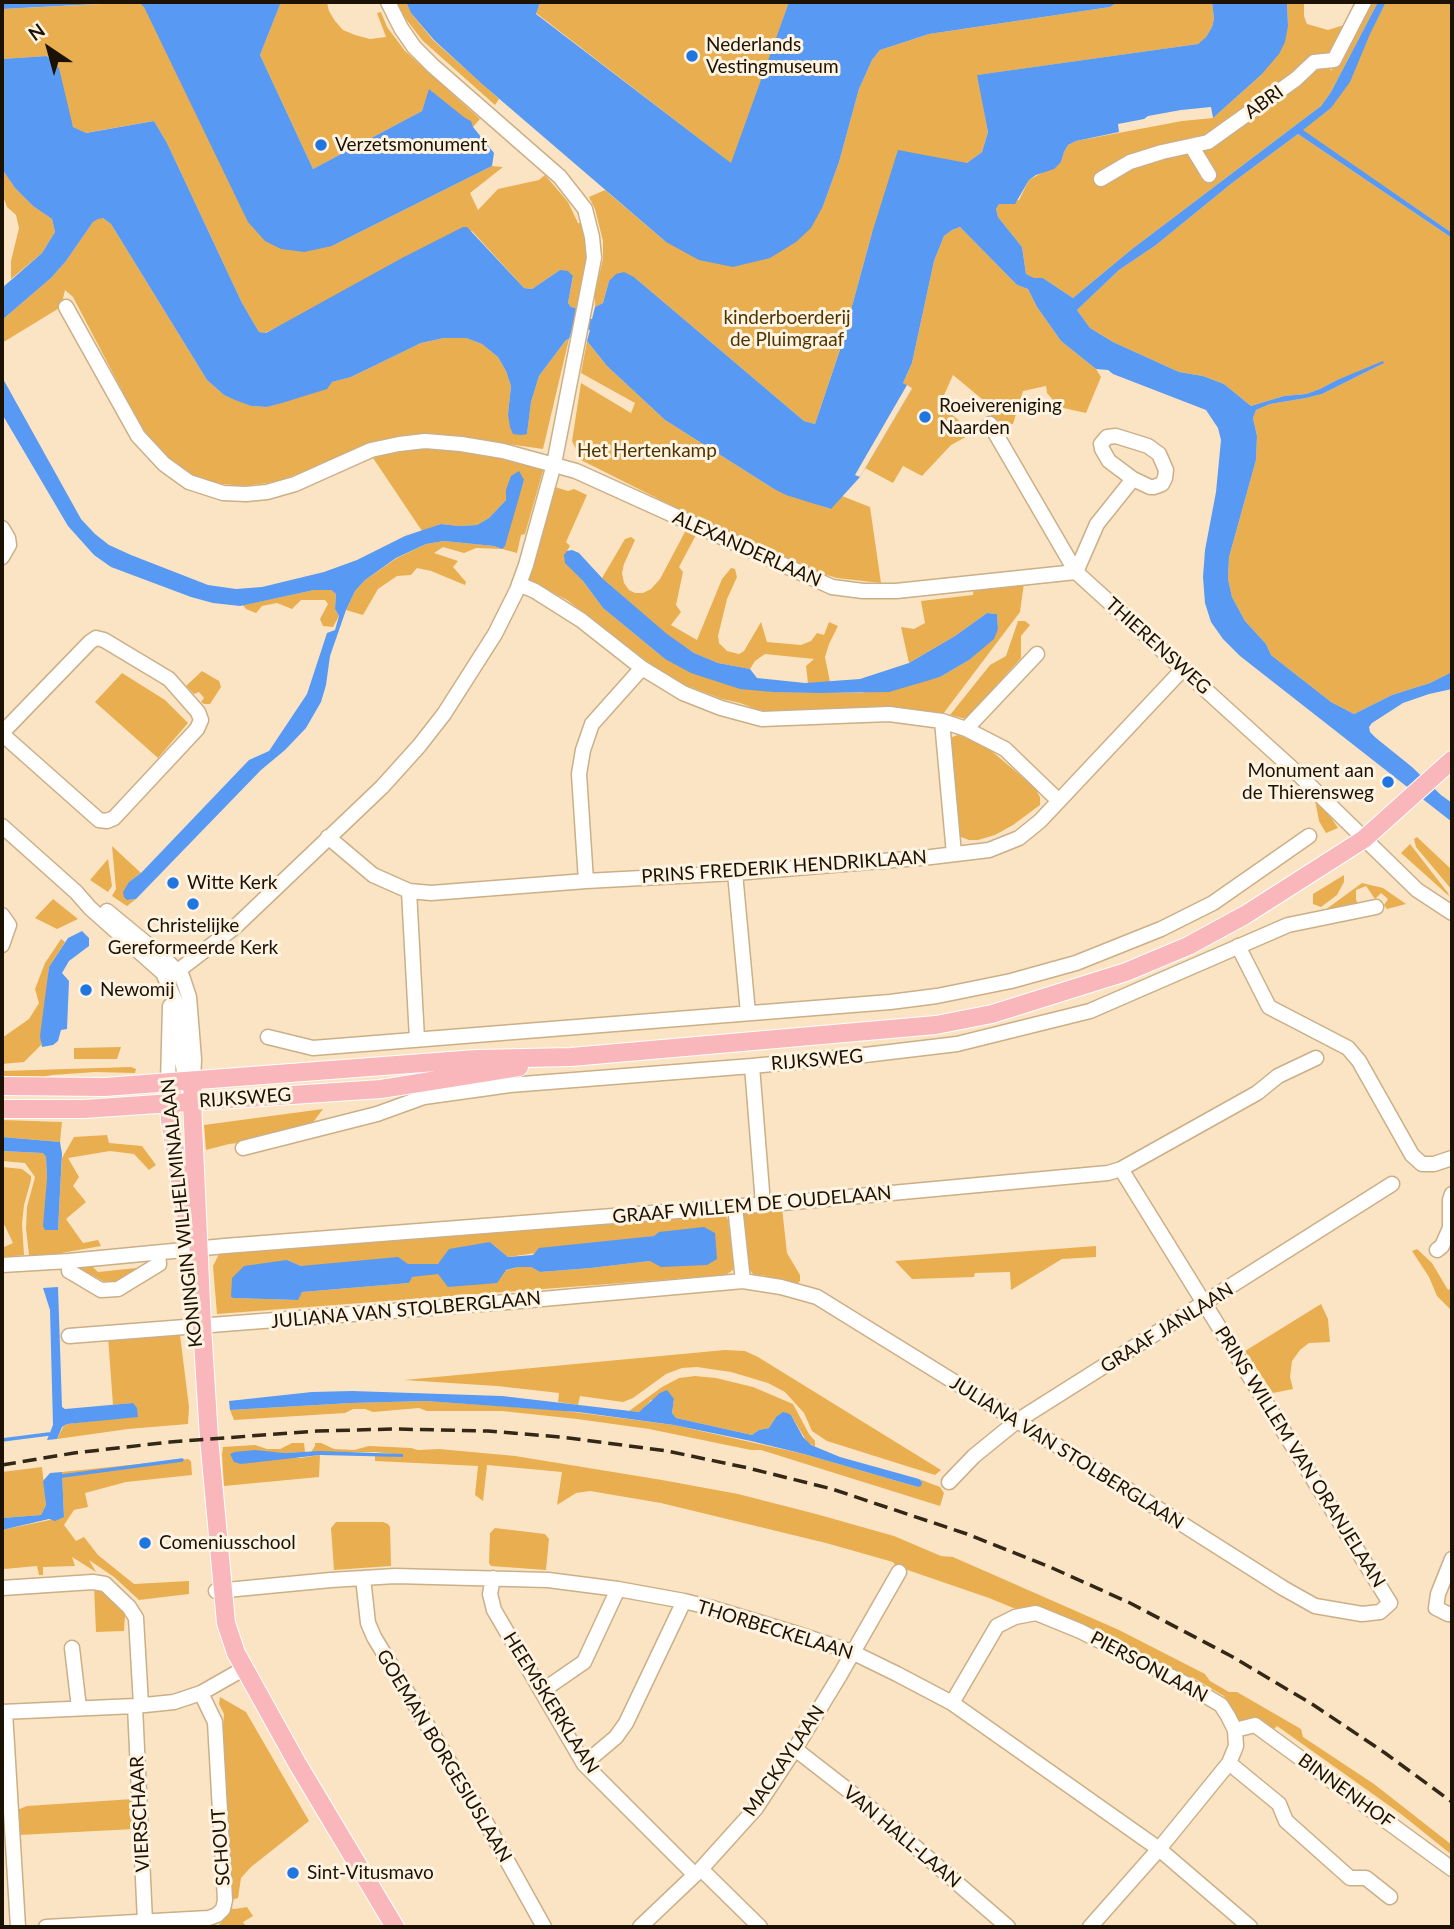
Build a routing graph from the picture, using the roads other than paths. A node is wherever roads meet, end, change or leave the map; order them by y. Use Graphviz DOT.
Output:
graph roads {
  1 [pos="388,2"];
  2 [pos="1364,2"];
  3 [pos="1192,147"];
  4 [pos="1209,175"];
  5 [pos="1101,178"];
  6 [pos="66,307"];
  7 [pos="990,425"];
  8 [pos="554,464"];
  9 [pos="1133,480"];
  10 [pos="2,528"];
  11 [pos="2,557"];
  12 [pos="1076,572"];
  13 [pos="519,584"];
  14 [pos="1037,654"];
  15 [pos="642,668"];
  16 [pos="1183,668"];
  17 [pos="942,721"];
  18 [pos="966,729"];
  19 [pos="2,734"];
  20 [pos="1452,760"];
  21 [pos="1059,801"];
  22 [pos="2,826"];
  23 [pos="1309,836"];
  24 [pos="328,837"];
  25 [pos="1364,839"];
  26 [pos="954,854"];
  27 [pos="735,873"];
  28 [pos="586,881"];
  29 [pos="408,891"];
  30 [pos="1376,907"];
  31 [pos="1452,913"];
  32 [pos="6,920"];
  33 [pos="2,945"];
  34 [pos="1238,946"];
  35 [pos="171,979"];
  36 [pos="748,1013"];
  37 [pos="268,1037"];
  38 [pos="417,1039"];
  39 [pos="571,1057"];
  40 [pos="1316,1058"];
  41 [pos="752,1066"];
  42 [pos="182,1082"];
  43 [pos="2,1086"];
  44 [pos="192,1102"];
  45 [pos="169,1103"];
  46 [pos="2,1109"];
  47 [pos="243,1148"];
  48 [pos="1452,1158"];
  49 [pos="1121,1170"];
  50 [pos="1392,1184"];
  51 [pos="1452,1194"];
  52 [pos="763,1204"];
  53 [pos="735,1206"];
  54 [pos="193,1250"];
  55 [pos="1437,1250"];
  56 [pos="158,1254"];
  57 [pos="69,1261"];
  58 [pos="2,1265"];
  59 [pos="743,1281"];
  60 [pos="1204,1304"];
  61 [pos="198,1326"];
  62 [pos="69,1336"];
  63 [pos="1017,1421"];
  64 [pos="949,1482"];
  65 [pos="1452,1559"];
  66 [pos="899,1572"];
  67 [pos="363,1578"];
  68 [pos="493,1578"];
  69 [pos="2,1588"];
  70 [pos="618,1589"];
  71 [pos="219,1591"];
  72 [pos="684,1601"];
  73 [pos="1390,1603"];
  74 [pos="1452,1614"];
  75 [pos="72,1648"];
  76 [pos="852,1653"];
  77 [pos="241,1670"];
  78 [pos="542,1691"];
  79 [pos="201,1693"];
  80 [pos="952,1703"];
  81 [pos="138,1706"];
  82 [pos="79,1708"];
  83 [pos="3,1712"];
  84 [pos="1235,1730"];
  85 [pos="795,1749"];
  86 [pos="1229,1763"];
  87 [pos="584,1764"];
  88 [pos="1159,1849"];
  89 [pos="1452,1869"];
  90 [pos="698,1872"];
  91 [pos="1390,1897"];
  92 [pos="145,1922"];
  93 [pos="195,1924"];
  94 [pos="18,1927"];
  95 [pos="46,1927"];
  96 [pos="396,1927"];
  97 [pos="544,1927"];
  98 [pos="640,1927"];
  99 [pos="760,1927"];
  100 [pos="1008,1927"];
  101 [pos="1090,1927"];
  102 [pos="1251,1927"];
  1 -- 8 [label="street"];
  2 -- 3 [label="street, ABRI"];
  3 -- 4 [label="street"];
  3 -- 5 [label="street, ABRI"];
  6 -- 8 [label="street, ALEXANDERLAAN"];
  7 -- 12 [label="street, THIERENSWEG"];
  8 -- 12 [label="street, ALEXANDERLAAN"];
  8 -- 13 [label="street"];
  9 -- 9 [label="street"];
  9 -- 12 [label="street"];
  10 -- 11 [label="street"];
  12 -- 16 [label="street, THIERENSWEG"];
  13 -- 15 [label="street"];
  13 -- 24 [label="street"];
  14 -- 18 [label="street"];
  15 -- 17 [label="street"];
  15 -- 28 [label="street"];
  16 -- 21 [label="street, PRINS FREDERIK HENDRIKLAAN"];
  16 -- 25 [label="street, THIERENSWEG"];
  17 -- 18 [label="street"];
  17 -- 26 [label="street"];
  18 -- 21 [label="street"];
  19 -- 19 [label="street"];
  20 -- 25 [label="main road, RIJKSWEG"];
  21 -- 26 [label="street, PRINS FREDERIK HENDRIKLAAN"];
  22 -- 35 [label="street"];
  23 -- 36 [label="street"];
  24 -- 29 [label="street, PRINS FREDERIK HENDRIKLAAN"];
  24 -- 35 [label="street"];
  25 -- 31 [label="street, THIERENSWEG"];
  25 -- 39 [label="main road, RIJKSWEG"];
  26 -- 27 [label="street, PRINS FREDERIK HENDRIKLAAN"];
  27 -- 28 [label="street, PRINS FREDERIK HENDRIKLAAN"];
  27 -- 36 [label="street"];
  28 -- 29 [label="street, PRINS FREDERIK HENDRIKLAAN"];
  29 -- 38 [label="street"];
  30 -- 34 [label="street, RIJKSWEG"];
  32 -- 33 [label="street"];
  34 -- 41 [label="street, RIJKSWEG"];
  34 -- 48 [label="street"];
  35 -- 42 [label="street, KONINGIN WILHELMINALAAN"];
  35 -- 42 [label="street, KONINGIN WILHELMINALAAN"];
  36 -- 38 [label="street"];
  37 -- 38 [label="street"];
  39 -- 42 [label="main road, RIJKSWEG"];
  39 -- 44 [label="main road, RIJKSWEG"];
  40 -- 49 [label="street, GRAAF WILLEM DE OUDELAAN"];
  41 -- 47 [label="street, RIJKSWEG"];
  41 -- 52 [label="street"];
  42 -- 43 [label="main road, RIJKSWEG"];
  42 -- 44 [label="main road, KONINGIN WILHELMINALAAN"];
  42 -- 45 [label="main road, KONINGIN WILHELMINALAAN"];
  44 -- 45 [label="main road, RIJKSWEG"];
  44 -- 54 [label="main road, KONINGIN WILHELMINALAAN"];
  45 -- 46 [label="main road, RIJKSWEG"];
  45 -- 54 [label="main road, KONINGIN WILHELMINALAAN"];
  49 -- 52 [label="street, GRAAF WILLEM DE OUDELAAN"];
  49 -- 60 [label="street, PRINS WILLEM VAN ORANJELAAN"];
  50 -- 60 [label="street, GRAAF JANLAAN"];
  51 -- 55 [label="street"];
  52 -- 53 [label="street, GRAAF WILLEM DE OUDELAAN"];
  53 -- 54 [label="street, GRAAF WILLEM DE OUDELAAN"];
  53 -- 59 [label="street"];
  54 -- 56 [label="street, GRAAF WILLEM DE OUDELAAN"];
  54 -- 61 [label="main road, KONINGIN WILHELMINALAAN"];
  56 -- 57 [label="street, GRAAF WILLEM DE OUDELAAN"];
  56 -- 57 [label="street"];
  57 -- 58 [label="street, GRAAF WILLEM DE OUDELAAN"];
  59 -- 61 [label="street, JULIANA VAN STOLBERGLAAN"];
  59 -- 63 [label="street, JULIANA VAN STOLBERGLAAN"];
  60 -- 63 [label="street, GRAAF JANLAAN"];
  60 -- 73 [label="street, PRINS WILLEM VAN ORANJELAAN"];
  61 -- 62 [label="street, JULIANA VAN STOLBERGLAAN"];
  61 -- 71 [label="main road, KONINGIN WILHELMINALAAN"];
  63 -- 64 [label="street, GRAAF JANLAAN"];
  63 -- 73 [label="street, JULIANA VAN STOLBERGLAAN"];
  65 -- 74 [label="street"];
  66 -- 76 [label="street, MACKAYLAAN"];
  67 -- 68 [label="street, THORBECKELAAN"];
  67 -- 71 [label="street, THORBECKELAAN"];
  67 -- 97 [label="street, GOEMAN BORGESIUSLAAN"];
  68 -- 70 [label="street, THORBECKELAAN"];
  68 -- 78 [label="street, HEEMSKERKLAAN"];
  69 -- 81 [label="street, VIERSCHAAR"];
  70 -- 72 [label="street, THORBECKELAAN"];
  70 -- 78 [label="street"];
  71 -- 77 [label="main road, KONINGIN WILHELMINALAAN"];
  72 -- 76 [label="street, THORBECKELAAN"];
  72 -- 87 [label="street"];
  75 -- 82 [label="street"];
  76 -- 80 [label="street, THORBECKELAAN"];
  76 -- 85 [label="street, MACKAYLAAN"];
  77 -- 79 [label="street"];
  77 -- 96 [label="main road, KONINGIN WILHELMINALAAN"];
  78 -- 87 [label="street, HEEMSKERKLAAN"];
  79 -- 81 [label="street"];
  79 -- 93 [label="street, SCHOUT"];
  80 -- 84 [label="street, PIERSONLAAN"];
  80 -- 88 [label="street, THORBECKELAAN"];
  81 -- 82 [label="street"];
  81 -- 92 [label="street, VIERSCHAAR"];
  82 -- 83 [label="street"];
  83 -- 94 [label="street"];
  84 -- 86 [label="street"];
  84 -- 89 [label="street, BINNENHOF"];
  85 -- 90 [label="street, MACKAYLAAN"];
  85 -- 100 [label="street, VAN HALL-LAAN"];
  86 -- 88 [label="street"];
  86 -- 91 [label="street"];
  87 -- 90 [label="street, HEEMSKERKLAAN"];
  88 -- 101 [label="street"];
  88 -- 102 [label="street, THORBECKELAAN"];
  90 -- 98 [label="street, MACKAYLAAN"];
  90 -- 99 [label="street, HEEMSKERKLAAN"];
  92 -- 93 [label="street, SCHOUT"];
  92 -- 95 [label="street, SCHOUT"];
}
